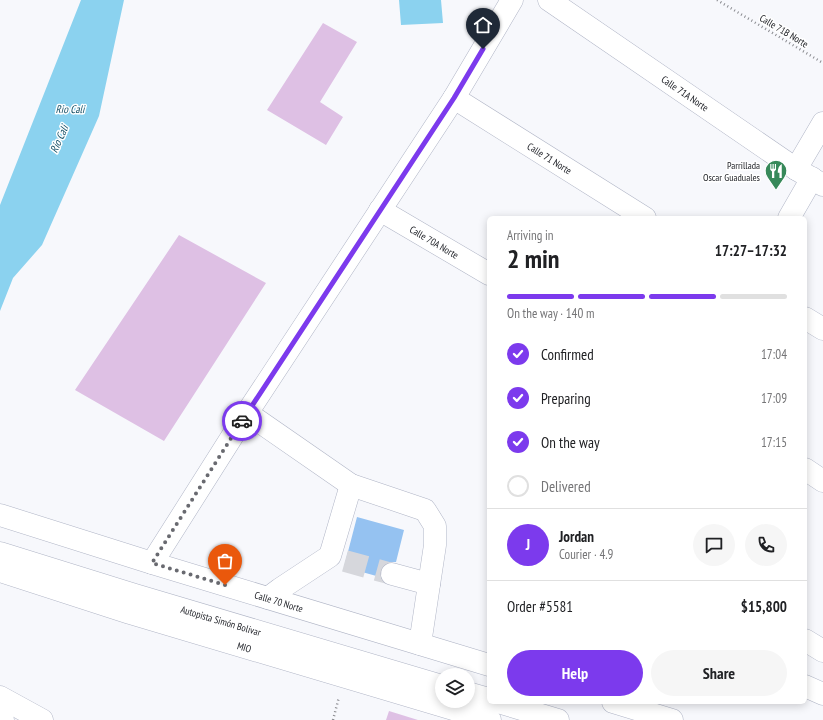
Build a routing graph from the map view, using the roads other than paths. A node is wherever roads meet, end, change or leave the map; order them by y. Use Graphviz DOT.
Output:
graph roads {
  1 [pos="512,0"];
  2 [pos="549,0"];
  3 [pos="454,98"];
  4 [pos="823,123"];
  5 [pos="810,177"];
  6 [pos="380,210"];
  7 [pos="642,216"];
  8 [pos="790,216"];
  9 [pos="487,273"];
  10 [pos="807,319"];
  11 [pos="823,329"];
  12 [pos="247,413"];
  13 [pos="807,470"];
  14 [pos="823,481"];
  15 [pos="352,485"];
  16 [pos="0,515"];
  17 [pos="0,553"];
  18 [pos="152,563"];
  19 [pos="0,571"];
  20 [pos="392,574"];
  21 [pos="429,584"];
  22 [pos="268,598"];
  23 [pos="807,641"];
  24 [pos="420,644"];
  25 [pos="823,651"];
  26 [pos="487,664"];
  27 [pos="435,684"];
  28 [pos="807,687"];
  29 [pos="823,694"];
  30 [pos="475,695"];
  31 [pos="0,697"];
  32 [pos="487,698"];
  33 [pos="505,704"];
  34 [pos="620,704"];
  35 [pos="42,720"];
  36 [pos="490,720"];
  37 [pos="558,720"];
  38 [pos="672,720"];
  1 -- 3 [label="street"];
  2 -- 5 [label="street, Calle 71A Norte"];
  3 -- 6 [label="street"];
  3 -- 7 [label="street, Calle 71 Norte"];
  4 -- 5 [label="street"];
  5 -- 8 [label="street"];
  6 -- 9 [label="street, Calle 70A Norte"];
  6 -- 12 [label="street"];
  10 -- 11 [label="street"];
  12 -- 15 [label="street"];
  12 -- 18 [label="street"];
  13 -- 14 [label="street"];
  15 -- 21 [label="street"];
  15 -- 22 [label="street"];
  16 -- 18 [label="street, Calle 70 Norte"];
  17 -- 27 [label="street, Autopista Simón Bolívar"];
  18 -- 22 [label="street, Calle 70 Norte"];
  19 -- 36 [label="street, MIO"];
  20 -- 21 [label="street"];
  21 -- 24 [label="street"];
  22 -- 24 [label="street, Calle 70 Norte"];
  23 -- 25 [label="street"];
  24 -- 26 [label="street, Calle 70 Norte"];
  28 -- 29 [label="street"];
  30 -- 32 [label="street"];
  31 -- 35 [label="street"];
  33 -- 37 [label="street"];
  34 -- 38 [label="street"];
}
